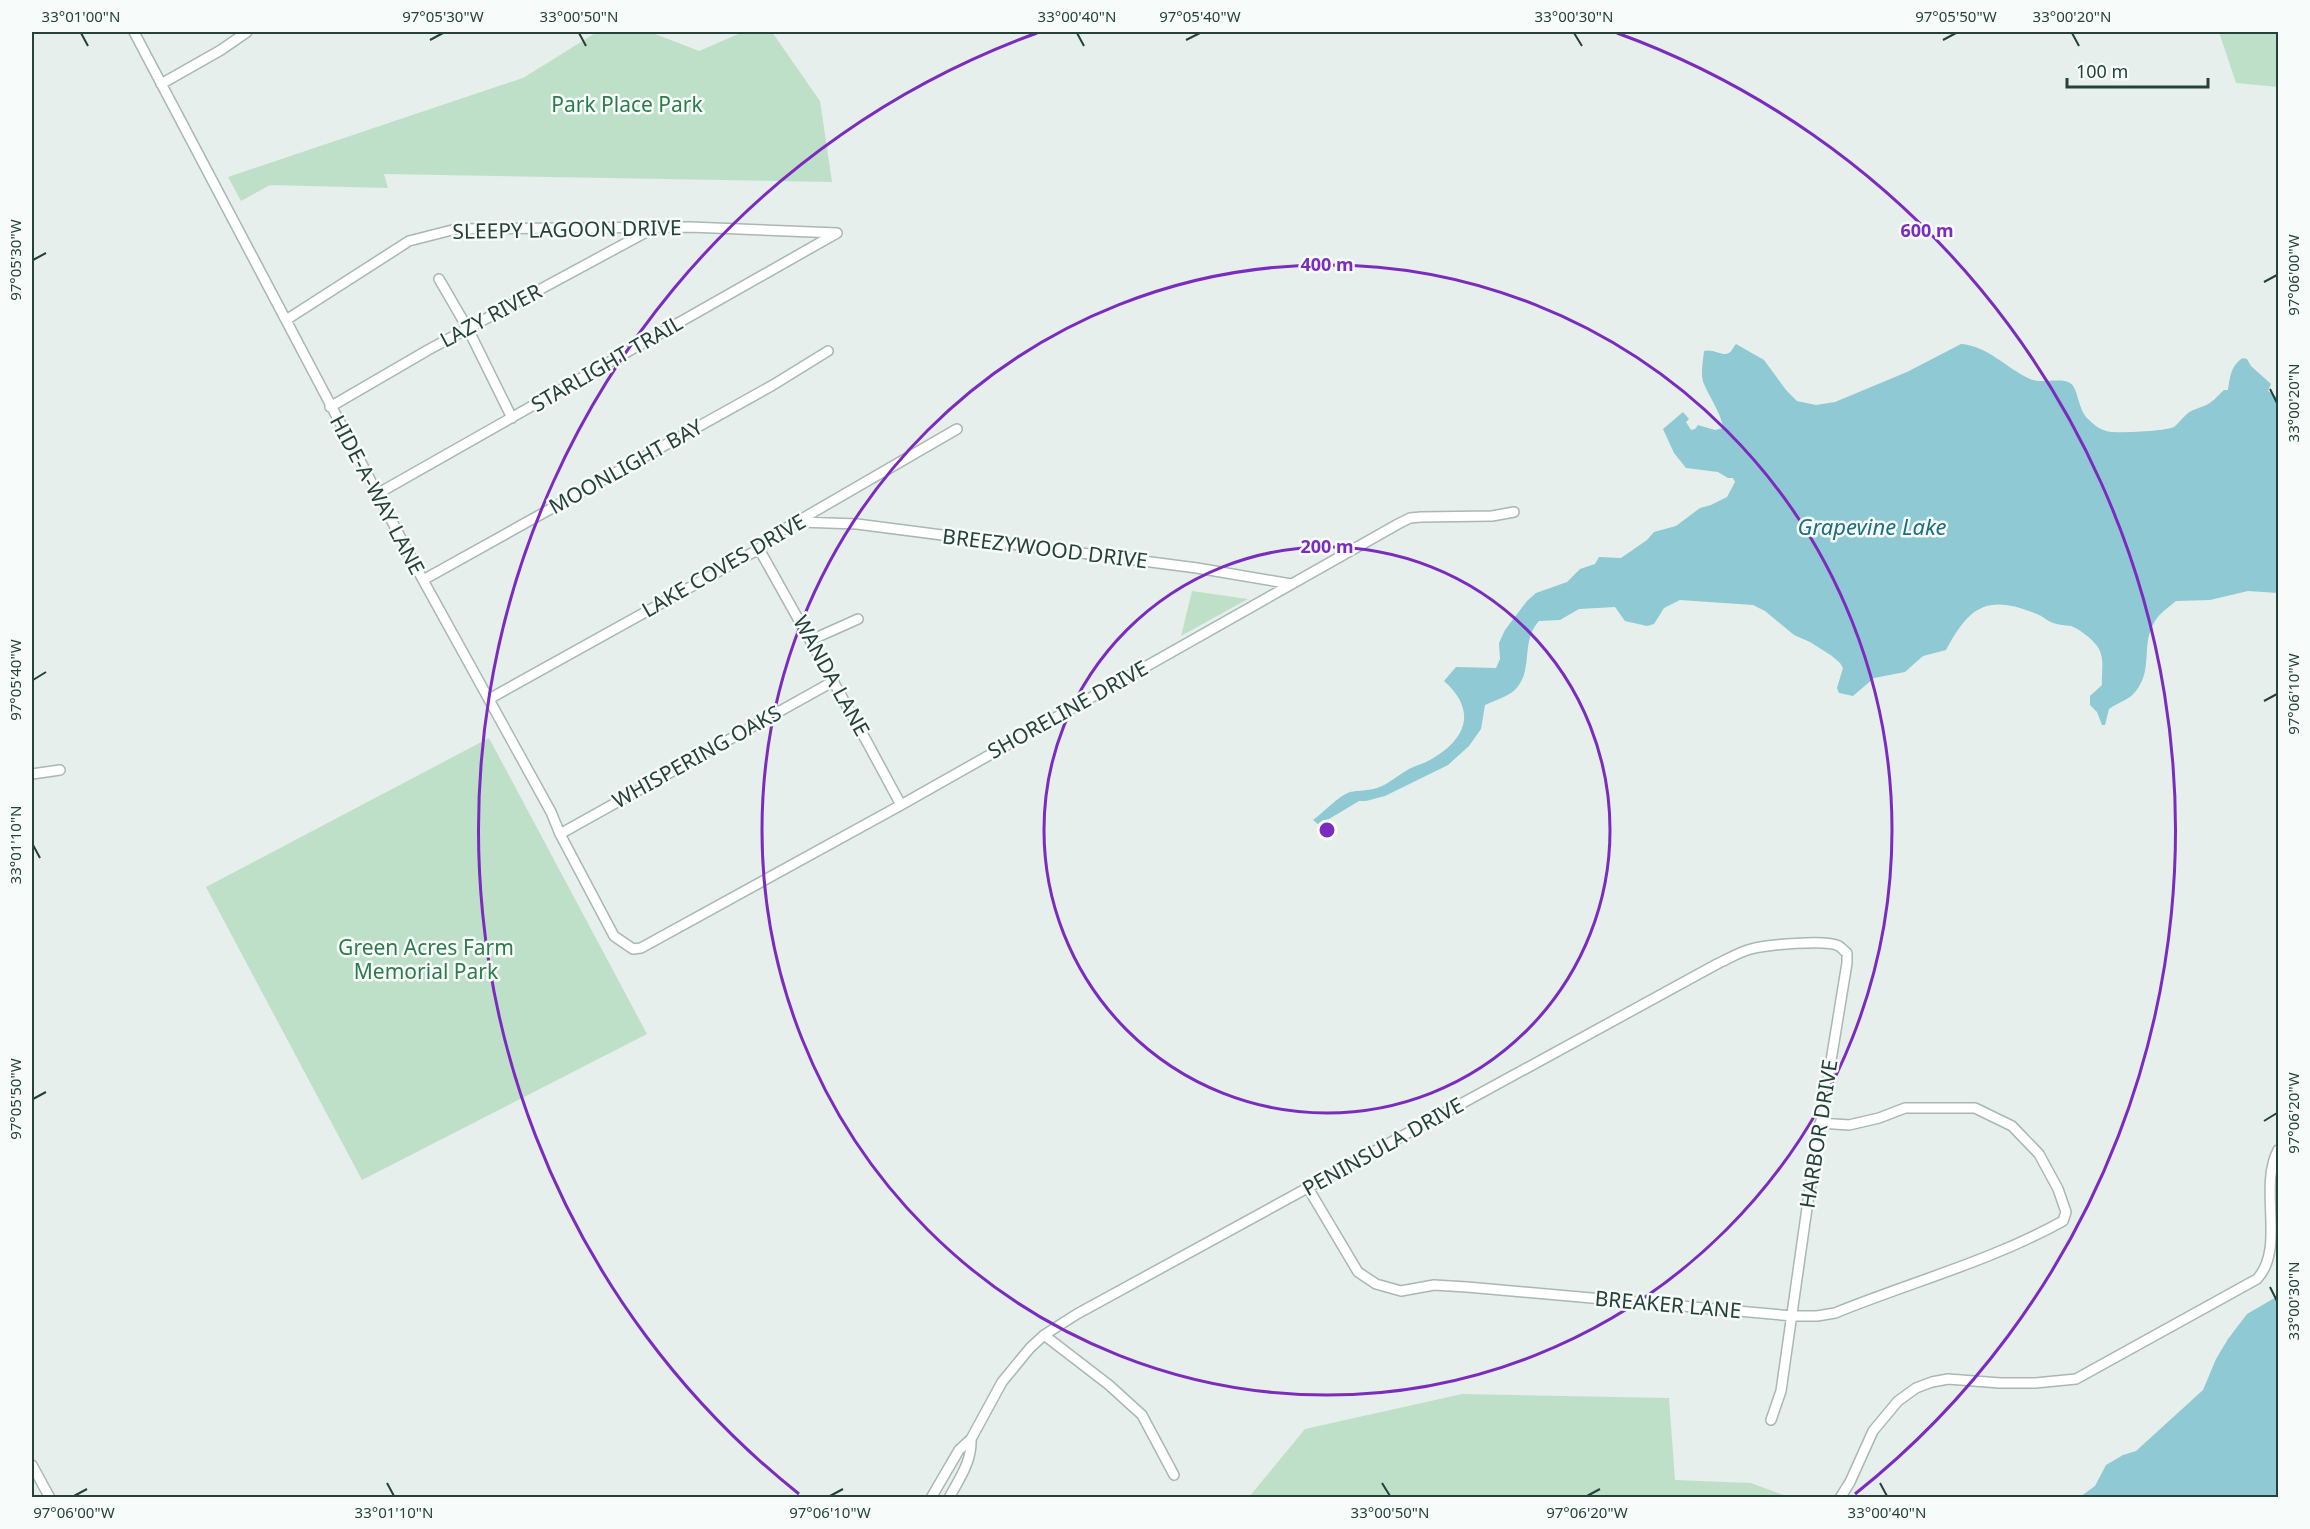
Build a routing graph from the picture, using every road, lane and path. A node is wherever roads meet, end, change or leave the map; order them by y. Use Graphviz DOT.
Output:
graph roads {
  1 [pos="134,32"];
  2 [pos="247,32"];
  3 [pos="161,84"];
  4 [pos="652,228"];
  5 [pos="837,234"];
  6 [pos="439,279"];
  7 [pos="286,320"];
  8 [pos="468,329"];
  9 [pos="828,351"];
  10 [pos="330,407"];
  11 [pos="512,418"];
  12 [pos="957,429"];
  13 [pos="377,494"];
  14 [pos="1514,512"];
  15 [pos="799,522"];
  16 [pos="759,549"];
  17 [pos="423,580"];
  18 [pos="1291,584"];
  19 [pos="858,618"];
  20 [pos="811,640"];
  21 [pos="834,681"];
  22 [pos="489,699"];
  23 [pos="60,770"];
  24 [pos="32,774"];
  25 [pos="901,805"];
  26 [pos="560,834"];
  27 [pos="633,949"];
  28 [pos="1846,953"];
  29 [pos="1820,1123"];
  30 [pos="2278,1150"];
  31 [pos="1308,1188"];
  32 [pos="1793,1316"];
  33 [pos="1044,1335"];
  34 [pos="1771,1420"];
  35 [pos="971,1439"];
  36 [pos="32,1465"];
  37 [pos="1174,1475"];
  38 [pos="50,1497"];
  39 [pos="931,1497"];
  40 [pos="949,1497"];
  41 [pos="1840,1497"];
  1 -- 3 [label="street, HIDE-A-WAY LANE"];
  2 -- 3 [label="street"];
  3 -- 7 [label="street, HIDE-A-WAY LANE"];
  4 -- 5 [label="street, SLEEPY LAGOON DRIVE"];
  4 -- 7 [label="street, SLEEPY LAGOON DRIVE"];
  4 -- 8 [label="street, LAZY RIVER"];
  5 -- 11 [label="street, STARLIGHT TRAIL"];
  6 -- 8 [label="street"];
  7 -- 10 [label="street, HIDE-A-WAY LANE"];
  8 -- 10 [label="street, LAZY RIVER"];
  8 -- 11 [label="street"];
  9 -- 17 [label="street, MOONLIGHT BAY"];
  10 -- 13 [label="street, HIDE-A-WAY LANE"];
  11 -- 13 [label="street, STARLIGHT TRAIL"];
  12 -- 15 [label="street, LAKE COVES DRIVE"];
  13 -- 17 [label="street, HIDE-A-WAY LANE"];
  14 -- 18 [label="street, SHORELINE DRIVE"];
  15 -- 16 [label="street, LAKE COVES DRIVE"];
  15 -- 18 [label="street, BREEZYWOOD DRIVE"];
  16 -- 20 [label="street, WANDA LANE"];
  16 -- 22 [label="street, LAKE COVES DRIVE"];
  17 -- 22 [label="street, HIDE-A-WAY LANE"];
  18 -- 25 [label="street, SHORELINE DRIVE"];
  19 -- 20 [label="street"];
  20 -- 21 [label="street, WANDA LANE"];
  21 -- 25 [label="street, WANDA LANE"];
  21 -- 26 [label="street, WHISPERING OAKS"];
  22 -- 26 [label="street, HIDE-A-WAY LANE"];
  23 -- 24 [label="street"];
  25 -- 27 [label="street, SHORELINE DRIVE"];
  26 -- 27 [label="street, HIDE-A-WAY LANE"];
  28 -- 29 [label="street, HARBOR DRIVE"];
  28 -- 31 [label="street, PENINSULA DRIVE"];
  29 -- 32 [label="street, HARBOR DRIVE"];
  29 -- 32 [label="street, BREAKER LANE"];
  30 -- 41 [label="street"];
  31 -- 32 [label="street, BREAKER LANE"];
  31 -- 33 [label="street, PENINSULA DRIVE"];
  32 -- 34 [label="street, HARBOR DRIVE"];
  33 -- 35 [label="street, PENINSULA DRIVE"];
  33 -- 37 [label="street"];
  35 -- 39 [label="street, PENINSULA DRIVE"];
  35 -- 40 [label="street, PENINSULA DRIVE"];
  36 -- 38 [label="street"];
}
